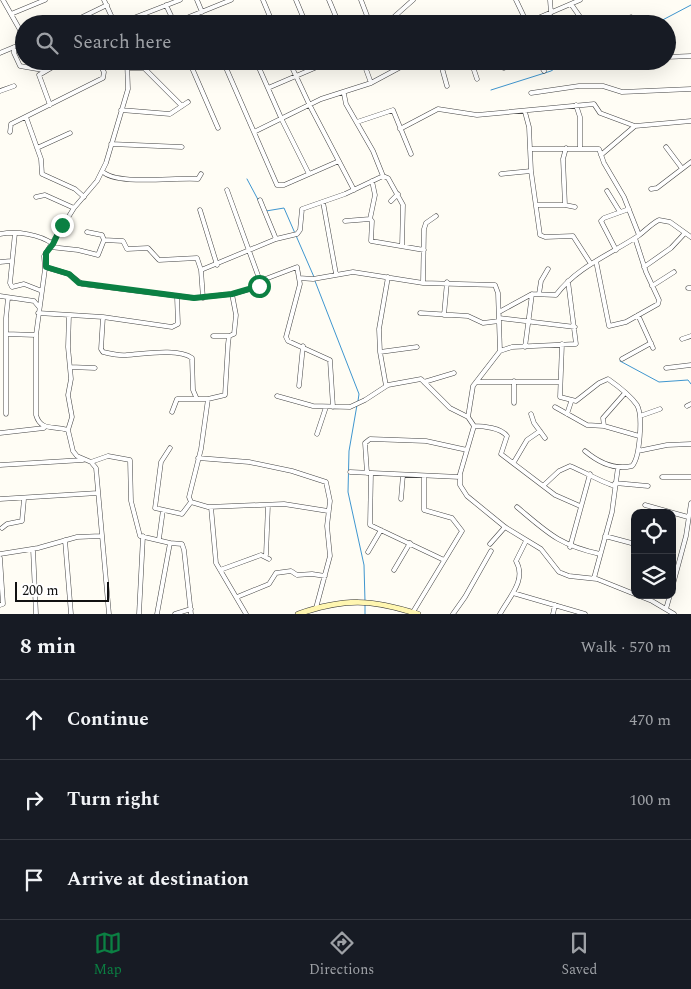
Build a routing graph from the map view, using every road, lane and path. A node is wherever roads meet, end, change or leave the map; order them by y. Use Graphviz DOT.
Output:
graph roads {
  1 [pos="3,0"];
  2 [pos="43,0"];
  3 [pos="104,0"];
  4 [pos="180,0"];
  5 [pos="197,0"];
  6 [pos="231,0"];
  7 [pos="263,0"];
  8 [pos="296,0"];
  9 [pos="329,0"];
  10 [pos="361,0"];
  11 [pos="413,0"];
  12 [pos="516,0"];
  13 [pos="550,0"];
  14 [pos="580,0"];
  15 [pos="572,4"];
  16 [pos="106,5"];
  17 [pos="166,5"];
  18 [pos="202,12"];
  19 [pos="551,13"];
  20 [pos="11,14"];
  21 [pos="86,15"];
  22 [pos="112,15"];
  23 [pos="140,15"];
  24 [pos="170,15"];
  25 [pos="194,15"];
  26 [pos="269,15"];
  27 [pos="302,15"];
  28 [pos="335,15"];
  29 [pos="367,15"];
  30 [pos="396,15"];
  31 [pos="523,15"];
  32 [pos="546,15"];
  33 [pos="579,15"];
  34 [pos="15,21"];
  35 [pos="15,46"];
  36 [pos="11,48"];
  37 [pos="0,53"];
  38 [pos="15,55"];
  39 [pos="676,56"];
  40 [pos="691,56"];
  41 [pos="45,70"];
  42 [pos="103,70"];
  43 [pos="128,70"];
  44 [pos="144,70"];
  45 [pos="193,70"];
  46 [pos="227,70"];
  47 [pos="260,70"];
  48 [pos="293,70"];
  49 [pos="310,70"];
  50 [pos="366,70"];
  51 [pos="395,70"];
  52 [pos="443,70"];
  53 [pos="474,70"];
  54 [pos="296,77"];
  55 [pos="477,79"];
  56 [pos="371,83"];
  57 [pos="14,86"];
  58 [pos="447,86"];
  59 [pos="268,88"];
  60 [pos="691,89"];
  61 [pos="0,91"];
  62 [pos="531,93"];
  63 [pos="344,94"];
  64 [pos="188,102"];
  65 [pos="50,105"];
  66 [pos="576,105"];
  67 [pos="182,106"];
  68 [pos="310,106"];
  69 [pos="121,110"];
  70 [pos="525,112"];
  71 [pos="26,117"];
  72 [pos="282,120"];
  73 [pos="691,121"];
  74 [pos="357,122"];
  75 [pos="635,126"];
  76 [pos="218,128"];
  77 [pos="400,129"];
  78 [pos="10,132"];
  79 [pos="254,132"];
  80 [pos="70,134"];
  81 [pos="111,144"];
  82 [pos="182,147"];
  83 [pos="666,147"];
  84 [pos="37,148"];
  85 [pos="566,148"];
  86 [pos="580,148"];
  87 [pos="530,149"];
  88 [pos="410,154"];
  89 [pos="601,156"];
  90 [pos="339,161"];
  91 [pos="691,162"];
  92 [pos="681,168"];
  93 [pos="102,171"];
  94 [pos="531,171"];
  95 [pos="202,174"];
  96 [pos="309,174"];
  97 [pos="501,174"];
  98 [pos="383,176"];
  99 [pos="372,181"];
  100 [pos="651,189"];
  101 [pos="227,190"];
  102 [pos="354,190"];
  103 [pos="607,192"];
  104 [pos="398,194"];
  105 [pos="36,197"];
  106 [pos="84,197"];
  107 [pos="260,200"];
  108 [pos="323,202"];
  109 [pos="391,202"];
  110 [pos="536,205"];
  111 [pos="565,205"];
  112 [pos="575,207"];
  113 [pos="74,208"];
  114 [pos="629,209"];
  115 [pos="200,210"];
  116 [pos="620,212"];
  117 [pos="436,216"];
  118 [pos="370,219"];
  119 [pos="345,221"];
  120 [pos="87,232"];
  121 [pos="15,233"];
  122 [pos="685,233"];
  123 [pos="0,234"];
  124 [pos="638,237"];
  125 [pos="691,237"];
  126 [pos="104,240"];
  127 [pos="276,240"];
  128 [pos="52,245"];
  129 [pos="402,246"];
  130 [pos="424,250"];
  131 [pos="616,250"];
  132 [pos="248,252"];
  133 [pos="12,261"];
  134 [pos="596,261"];
  135 [pos="0,262"];
  136 [pos="217,264"];
  137 [pos="590,264"];
  138 [pos="46,267"];
  139 [pos="644,267"];
  140 [pos="548,269"];
  141 [pos="201,270"];
  142 [pos="674,272"];
  143 [pos="336,274"];
  144 [pos="388,277"];
  145 [pos="299,278"];
  146 [pos="260,281"];
  147 [pos="568,281"];
  148 [pos="447,282"];
  149 [pos="423,283"];
  150 [pos="652,286"];
  151 [pos="42,291"];
  152 [pos="232,294"];
  153 [pos="532,294"];
  154 [pos="539,294"];
  155 [pos="0,296"];
  156 [pos="177,297"];
  157 [pos="8,298"];
  158 [pos="203,298"];
  159 [pos="39,307"];
  160 [pos="38,313"];
  161 [pos="420,313"];
  162 [pos="442,314"];
  163 [pos="69,315"];
  164 [pos="638,315"];
  165 [pos="0,317"];
  166 [pos="103,317"];
  167 [pos="499,317"];
  168 [pos="6,318"];
  169 [pos="529,320"];
  170 [pos="575,327"];
  171 [pos="6,334"];
  172 [pos="36,335"];
  173 [pos="213,336"];
  174 [pos="229,336"];
  175 [pos="691,336"];
  176 [pos="682,339"];
  177 [pos="562,344"];
  178 [pos="303,346"];
  179 [pos="525,346"];
  180 [pos="417,348"];
  181 [pos="500,351"];
  182 [pos="380,352"];
  183 [pos="622,360"];
  184 [pos="691,365"];
  185 [pos="70,367"];
  186 [pos="95,368"];
  187 [pos="666,368"];
  188 [pos="454,373"];
  189 [pos="514,381"];
  190 [pos="424,382"];
  191 [pos="476,382"];
  192 [pos="560,382"];
  193 [pos="299,386"];
  194 [pos="386,386"];
  195 [pos="626,393"];
  196 [pos="2,396"];
  197 [pos="277,396"];
  198 [pos="196,398"];
  199 [pos="208,399"];
  200 [pos="571,402"];
  201 [pos="514,403"];
  202 [pos="333,406"];
  203 [pos="326,407"];
  204 [pos="555,407"];
  205 [pos="660,409"];
  206 [pos="172,412"];
  207 [pos="6,414"];
  208 [pos="531,414"];
  209 [pos="567,414"];
  210 [pos="468,416"];
  211 [pos="640,416"];
  212 [pos="474,426"];
  213 [pos="604,426"];
  214 [pos="47,428"];
  215 [pos="68,430"];
  216 [pos="540,431"];
  217 [pos="0,433"];
  218 [pos="317,434"];
  219 [pos="639,436"];
  220 [pos="545,438"];
  221 [pos="691,444"];
  222 [pos="170,448"];
  223 [pos="467,450"];
  224 [pos="585,451"];
  225 [pos="638,451"];
  226 [pos="76,458"];
  227 [pos="198,458"];
  228 [pos="90,461"];
  229 [pos="514,462"];
  230 [pos="0,465"];
  231 [pos="618,467"];
  232 [pos="350,472"];
  233 [pos="369,473"];
  234 [pos="590,474"];
  235 [pos="403,475"];
  236 [pos="460,476"];
  237 [pos="424,477"];
  238 [pos="662,477"];
  239 [pos="691,477"];
  240 [pos="544,485"];
  241 [pos="615,485"];
  242 [pos="648,486"];
  243 [pos="98,493"];
  244 [pos="0,499"];
  245 [pos="24,499"];
  246 [pos="401,499"];
  247 [pos="191,502"];
  248 [pos="691,503"];
  249 [pos="645,504"];
  250 [pos="268,505"];
  251 [pos="580,506"];
  252 [pos="211,507"];
  253 [pos="517,507"];
  254 [pos="163,510"];
  255 [pos="328,511"];
  256 [pos="688,517"];
  257 [pos="505,527"];
  258 [pos="2,528"];
  259 [pos="381,530"];
  260 [pos="101,536"];
  261 [pos="143,536"];
  262 [pos="605,536"];
  263 [pos="686,537"];
  264 [pos="691,538"];
  265 [pos="159,539"];
  266 [pos="65,540"];
  267 [pos="526,541"];
  268 [pos="170,543"];
  269 [pos="410,543"];
  270 [pos="631,543"];
  271 [pos="490,544"];
  272 [pos="570,546"];
  273 [pos="33,548"];
  274 [pos="491,551"];
  275 [pos="368,552"];
  276 [pos="0,554"];
  277 [pos="600,554"];
  278 [pos="0,558"];
  279 [pos="444,560"];
  280 [pos="220,570"];
  281 [pos="394,570"];
  282 [pos="676,573"];
  283 [pos="325,576"];
  284 [pos="594,578"];
  285 [pos="513,593"];
  286 [pos="631,593"];
  287 [pos="237,597"];
  288 [pos="645,599"];
  289 [pos="669,599"];
  290 [pos="0,605"];
  291 [pos="555,605"];
  292 [pos="316,608"];
  293 [pos="666,609"];
  294 [pos="191,612"];
  295 [pos="416,613"];
  296 [pos="36,614"];
  297 [pos="71,614"];
  298 [pos="109,614"];
  299 [pos="139,614"];
  300 [pos="157,614"];
  301 [pos="175,614"];
  302 [pos="246,614"];
  303 [pos="298,614"];
  304 [pos="453,614"];
  305 [pos="500,614"];
  306 [pos="553,614"];
  307 [pos="585,614"];
  308 [pos="674,614"];
  1 -- 20 [label="street"];
  2 -- 20 [label="street"];
  3 -- 16 [label="street"];
  4 -- 17 [label="street"];
  5 -- 18 [label="street"];
  6 -- 18 [label="street"];
  7 -- 26 [label="street"];
  8 -- 27 [label="street"];
  9 -- 28 [label="street"];
  10 -- 29 [label="street"];
  11 -- 30 [label="street"];
  12 -- 31 [label="street"];
  13 -- 19 [label="street"];
  14 -- 15 [label="street"];
  15 -- 19 [label="street"];
  15 -- 33 [label="street"];
  16 -- 21 [label="street"];
  16 -- 22 [label="street"];
  17 -- 23 [label="street"];
  17 -- 24 [label="street"];
  18 -- 25 [label="street"];
  19 -- 32 [label="street"];
  20 -- 34 [label="street"];
  35 -- 36 [label="street"];
  36 -- 37 [label="street"];
  36 -- 38 [label="street"];
  39 -- 40 [label="street"];
  41 -- 65 [label="street"];
  42 -- 65 [label="street"];
  43 -- 69 [label="street"];
  44 -- 67 [label="street"];
  45 -- 76 [label="street"];
  46 -- 79 [label="street"];
  47 -- 59 [label="street"];
  48 -- 54 [label="street"];
  49 -- 54 [label="street"];
  50 -- 56 [label="street"];
  51 -- 56 [label="street"];
  52 -- 58 [label="street"];
  53 -- 55 [label="street"];
  54 -- 59 [label="street"];
  54 -- 68 [label="street"];
  56 -- 63 [label="street"];
  57 -- 61 [label="street"];
  59 -- 72 [label="street"];
  60 -- 62 [label="street"];
  63 -- 68 [label="street"];
  63 -- 74 [label="street"];
  64 -- 67 [label="street"];
  65 -- 71 [label="street"];
  66 -- 70 [label="street"];
  66 -- 75 [label="street"];
  66 -- 86 [label="street"];
  67 -- 69 [label="street"];
  68 -- 72 [label="street"];
  68 -- 90 [label="street"];
  69 -- 81 [label="street"];
  70 -- 77 [label="street"];
  70 -- 87 [label="street"];
  71 -- 78 [label="street"];
  71 -- 84 [label="street"];
  72 -- 79 [label="street"];
  72 -- 96 [label="street"];
  73 -- 75 [label="street"];
  74 -- 77 [label="street"];
  74 -- 98 [label="street"];
  75 -- 89 [label="street"];
  77 -- 88 [label="street"];
  79 -- 96 [label="street"];
  80 -- 84 [label="street"];
  81 -- 82 [label="street"];
  81 -- 93 [label="street"];
  83 -- 92 [label="street"];
  84 -- 106 [label="street"];
  85 -- 86 [label="street"];
  85 -- 87 [label="street"];
  85 -- 111 [label="street"];
  86 -- 89 [label="street"];
  87 -- 94 [label="street"];
  89 -- 114 [label="street"];
  90 -- 96 [label="street"];
  90 -- 102 [label="street"];
  91 -- 92 [label="street"];
  92 -- 100 [label="street"];
  93 -- 95 [label="street"];
  93 -- 106 [label="street"];
  94 -- 97 [label="street"];
  94 -- 110 [label="street"];
  98 -- 99 [label="street"];
  98 -- 104 [label="street"];
  99 -- 102 [label="street"];
  99 -- 118 [label="street"];
  101 -- 132 [label="street"];
  102 -- 108 [label="street"];
  103 -- 116 [label="street"];
  104 -- 109 [label="street"];
  104 -- 129 [label="street"];
  105 -- 113 [label="street"];
  106 -- 113 [label="street"];
  107 -- 127 [label="street"];
  108 -- 127 [label="street"];
  108 -- 143 [label="street"];
  110 -- 111 [label="street"];
  110 -- 137 [label="street"];
  111 -- 112 [label="street"];
  113 -- 128 [label="street"];
  114 -- 116 [label="street"];
  114 -- 124 [label="street"];
  115 -- 136 [label="street"];
  116 -- 131 [label="street"];
  117 -- 130 [label="street"];
  118 -- 119 [label="street"];
  118 -- 129 [label="street"];
  120 -- 126 [label="street"];
  121 -- 123 [label="street"];
  121 -- 128 [label="street"];
  121 -- 133 [label="street"];
  122 -- 124 [label="street"];
  122 -- 125 [label="street"];
  122 -- 139 [label="street"];
  124 -- 131 [label="street"];
  124 -- 139 [label="street"];
  126 -- 128 [label="street"];
  126 -- 141 [label="street"];
  127 -- 132 [label="street"];
  128 -- 138 [label="street"];
  129 -- 130 [label="street"];
  130 -- 149 [label="street"];
  131 -- 134 [label="street"];
  132 -- 136 [label="street"];
  132 -- 146 [label="street"];
  133 -- 135 [label="street"];
  133 -- 151 [label="street"];
  134 -- 137 [label="street"];
  134 -- 164 [label="street"];
  136 -- 141 [label="street"];
  137 -- 147 [label="street"];
  138 -- 151 [label="street"];
  138 -- 156 [label="street"];
  139 -- 150 [label="street"];
  140 -- 154 [label="street"];
  141 -- 158 [label="street"];
  142 -- 150 [label="street"];
  143 -- 144 [label="street"];
  143 -- 145 [label="street"];
  144 -- 149 [label="street"];
  144 -- 182 [label="street"];
  145 -- 146 [label="street"];
  145 -- 178 [label="street"];
  146 -- 152 [label="street"];
  147 -- 154 [label="street"];
  147 -- 170 [label="street"];
  148 -- 149 [label="street"];
  148 -- 162 [label="street"];
  148 -- 167 [label="street"];
  150 -- 164 [label="street"];
  151 -- 159 [label="street"];
  152 -- 158 [label="street"];
  152 -- 174 [label="street"];
  153 -- 154 [label="street"];
  153 -- 167 [label="street"];
  153 -- 169 [label="street"];
  155 -- 157 [label="street"];
  156 -- 158 [label="street"];
  156 -- 166 [label="street"];
  157 -- 159 [label="street"];
  157 -- 168 [label="street"];
  159 -- 160 [label="street"];
  160 -- 163 [label="street"];
  160 -- 172 [label="street"];
  161 -- 162 [label="street"];
  162 -- 167 [label="street"];
  163 -- 166 [label="street"];
  163 -- 185 [label="street"];
  164 -- 183 [label="street"];
  165 -- 168 [label="street"];
  166 -- 198 [label="street"];
  167 -- 169 [label="street"];
  167 -- 181 [label="street"];
  168 -- 171 [label="street"];
  169 -- 170 [label="street"];
  169 -- 179 [label="street"];
  170 -- 177 [label="street"];
  171 -- 172 [label="street"];
  171 -- 196 [label="street"];
  172 -- 214 [label="street"];
  173 -- 174 [label="street"];
  174 -- 199 [label="street"];
  175 -- 176 [label="street"];
  177 -- 179 [label="street"];
  177 -- 192 [label="street"];
  178 -- 193 [label="street"];
  178 -- 202 [label="street"];
  179 -- 181 [label="street"];
  180 -- 182 [label="street"];
  181 -- 191 [label="street"];
  182 -- 194 [label="street"];
  184 -- 187 [label="street"];
  185 -- 186 [label="street"];
  185 -- 215 [label="street"];
  188 -- 190 [label="street"];
  189 -- 191 [label="street"];
  189 -- 192 [label="street"];
  189 -- 201 [label="street"];
  190 -- 194 [label="street"];
  190 -- 210 [label="street"];
  191 -- 210 [label="street"];
  192 -- 200 [label="street"];
  194 -- 202 [label="street"];
  195 -- 200 [label="street"];
  195 -- 211 [label="street"];
  195 -- 213 [label="street"];
  196 -- 207 [label="street"];
  197 -- 203 [label="street"];
  198 -- 199 [label="street"];
  198 -- 206 [label="street"];
  199 -- 227 [label="street"];
  200 -- 209 [label="street"];
  202 -- 203 [label="street"];
  203 -- 218 [label="street"];
  204 -- 209 [label="street"];
  205 -- 211 [label="street"];
  208 -- 216 [label="street"];
  209 -- 213 [label="street"];
  210 -- 212 [label="street"];
  211 -- 219 [label="street"];
  212 -- 223 [label="street"];
  212 -- 229 [label="street"];
  213 -- 219 [label="street"];
  214 -- 215 [label="street"];
  214 -- 217 [label="street"];
  215 -- 226 [label="street"];
  216 -- 220 [label="street"];
  216 -- 229 [label="street"];
  219 -- 225 [label="street"];
  221 -- 225 [label="street"];
  222 -- 254 [label="street"];
  223 -- 233 [label="street"];
  223 -- 236 [label="street"];
  224 -- 231 [label="street"];
  225 -- 231 [label="street"];
  226 -- 228 [label="street"];
  226 -- 230 [label="street"];
  227 -- 247 [label="street"];
  227 -- 255 [label="street"];
  228 -- 243 [label="street"];
  228 -- 261 [label="street"];
  229 -- 240 [label="street"];
  231 -- 241 [label="street"];
  232 -- 233 [label="street"];
  233 -- 235 [label="street"];
  233 -- 259 [label="street"];
  234 -- 240 [label="street"];
  234 -- 241 [label="street"];
  234 -- 251 [label="street"];
  235 -- 237 [label="street"];
  235 -- 246 [label="street"];
  236 -- 237 [label="street"];
  236 -- 257 [label="street"];
  237 -- 279 [label="street"];
  238 -- 239 [label="street"];
  240 -- 251 [label="street"];
  241 -- 242 [label="street"];
  241 -- 262 [label="street"];
  243 -- 245 [label="street"];
  243 -- 260 [label="street"];
  244 -- 245 [label="street"];
  245 -- 258 [label="street"];
  247 -- 252 [label="street"];
  247 -- 254 [label="street"];
  248 -- 256 [label="street"];
  249 -- 256 [label="street"];
  250 -- 252 [label="street"];
  250 -- 255 [label="street"];
  250 -- 280 [label="street"];
  251 -- 272 [label="street"];
  252 -- 280 [label="street"];
  253 -- 272 [label="street"];
  254 -- 265 [label="street"];
  255 -- 283 [label="street"];
  256 -- 263 [label="street"];
  257 -- 267 [label="street"];
  257 -- 271 [label="street"];
  259 -- 269 [label="street"];
  259 -- 275 [label="street"];
  260 -- 266 [label="street"];
  260 -- 298 [label="street"];
  261 -- 265 [label="street"];
  261 -- 299 [label="street"];
  262 -- 270 [label="street"];
  262 -- 277 [label="street"];
  263 -- 264 [label="street"];
  263 -- 282 [label="street"];
  265 -- 268 [label="street"];
  266 -- 273 [label="street"];
  266 -- 297 [label="street"];
  267 -- 284 [label="street"];
  267 -- 285 [label="street"];
  268 -- 294 [label="street"];
  268 -- 300 [label="street"];
  269 -- 279 [label="street"];
  269 -- 281 [label="street"];
  272 -- 277 [label="street"];
  273 -- 276 [label="street"];
  273 -- 296 [label="street"];
  274 -- 304 [label="street"];
  277 -- 284 [label="street"];
  278 -- 290 [label="street"];
  279 -- 295 [label="street"];
  280 -- 287 [label="street"];
  283 -- 287 [label="street"];
  283 -- 292 [label="street"];
  284 -- 286 [label="street"];
  285 -- 291 [label="street"];
  285 -- 305 [label="street"];
  287 -- 302 [label="street"];
  288 -- 293 [label="street"];
  289 -- 293 [label="street"];
  291 -- 306 [label="street"];
  291 -- 307 [label="street"];
  292 -- 295 [label="street"];
  292 -- 303 [label="street"];
  293 -- 308 [label="street"];
  294 -- 301 [label="street"];
}
